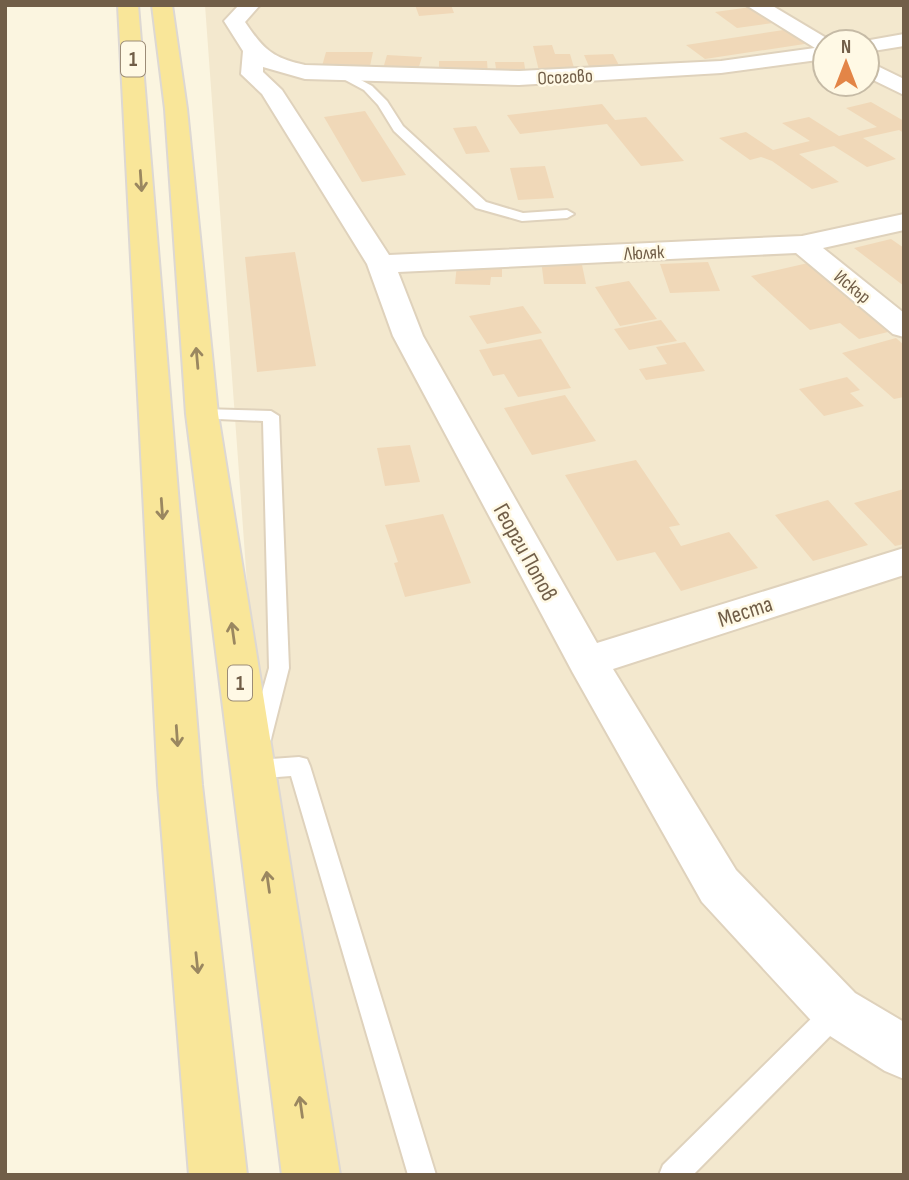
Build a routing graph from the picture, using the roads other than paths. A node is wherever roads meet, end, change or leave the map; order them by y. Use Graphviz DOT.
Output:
graph roads {
  1 [pos="116,5"];
  2 [pos="128,5"];
  3 [pos="162,5"];
  4 [pos="250,5"];
  5 [pos="756,5"];
  6 [pos="185,21"];
  7 [pos="811,36"];
  8 [pos="904,40"];
  9 [pos="881,44"];
  10 [pos="254,51"];
  11 [pos="811,55"];
  12 [pos="305,72"];
  13 [pos="340,73"];
  14 [pos="881,76"];
  15 [pos="904,88"];
  16 [pos="271,90"];
  17 [pos="156,111"];
  18 [pos="567,214"];
  19 [pos="904,222"];
  20 [pos="802,244"];
  21 [pos="381,264"];
  22 [pos="904,328"];
  23 [pos="202,414"];
  24 [pos="904,561"];
  25 [pos="587,662"];
  26 [pos="252,770"];
  27 [pos="837,1011"];
  28 [pos="904,1052"];
  29 [pos="218,1175"];
  30 [pos="311,1175"];
  31 [pos="422,1175"];
  32 [pos="673,1175"];
  1 -- 17 [label="main road"];
  2 -- 17 [label="main road, 1"];
  3 -- 17 [label="main road, 1"];
  4 -- 10 [label="street, Георги Попов"];
  5 -- 7 [label="street"];
  6 -- 17 [label="main road"];
  8 -- 9 [label="street"];
  10 -- 12 [label="street, Осогово"];
  10 -- 16 [label="street, Георги Попов"];
  11 -- 13 [label="street, Осогово"];
  12 -- 13 [label="street, Осогово"];
  12 -- 16 [label="street"];
  13 -- 18 [label="lane"];
  14 -- 15 [label="street"];
  16 -- 21 [label="street, Георги Попов"];
  23 -- 17 [label="main road, 1, one-way"];
  17 -- 29 [label="main road, 1, one-way"];
  19 -- 20 [label="street, Люляк"];
  20 -- 21 [label="street, Люляк"];
  20 -- 22 [label="street, Искър"];
  21 -- 25 [label="street, Георги Попов"];
  26 -- 23 [label="main road, 1, one-way"];
  23 -- 26 [label="lane"];
  24 -- 25 [label="street, Места"];
  25 -- 27 [label="street, Георги Попов"];
  30 -- 26 [label="main road, 1, one-way"];
  26 -- 31 [label="lane"];
  27 -- 28 [label="street, Георги Попов"];
  27 -- 32 [label="lane"];
}
